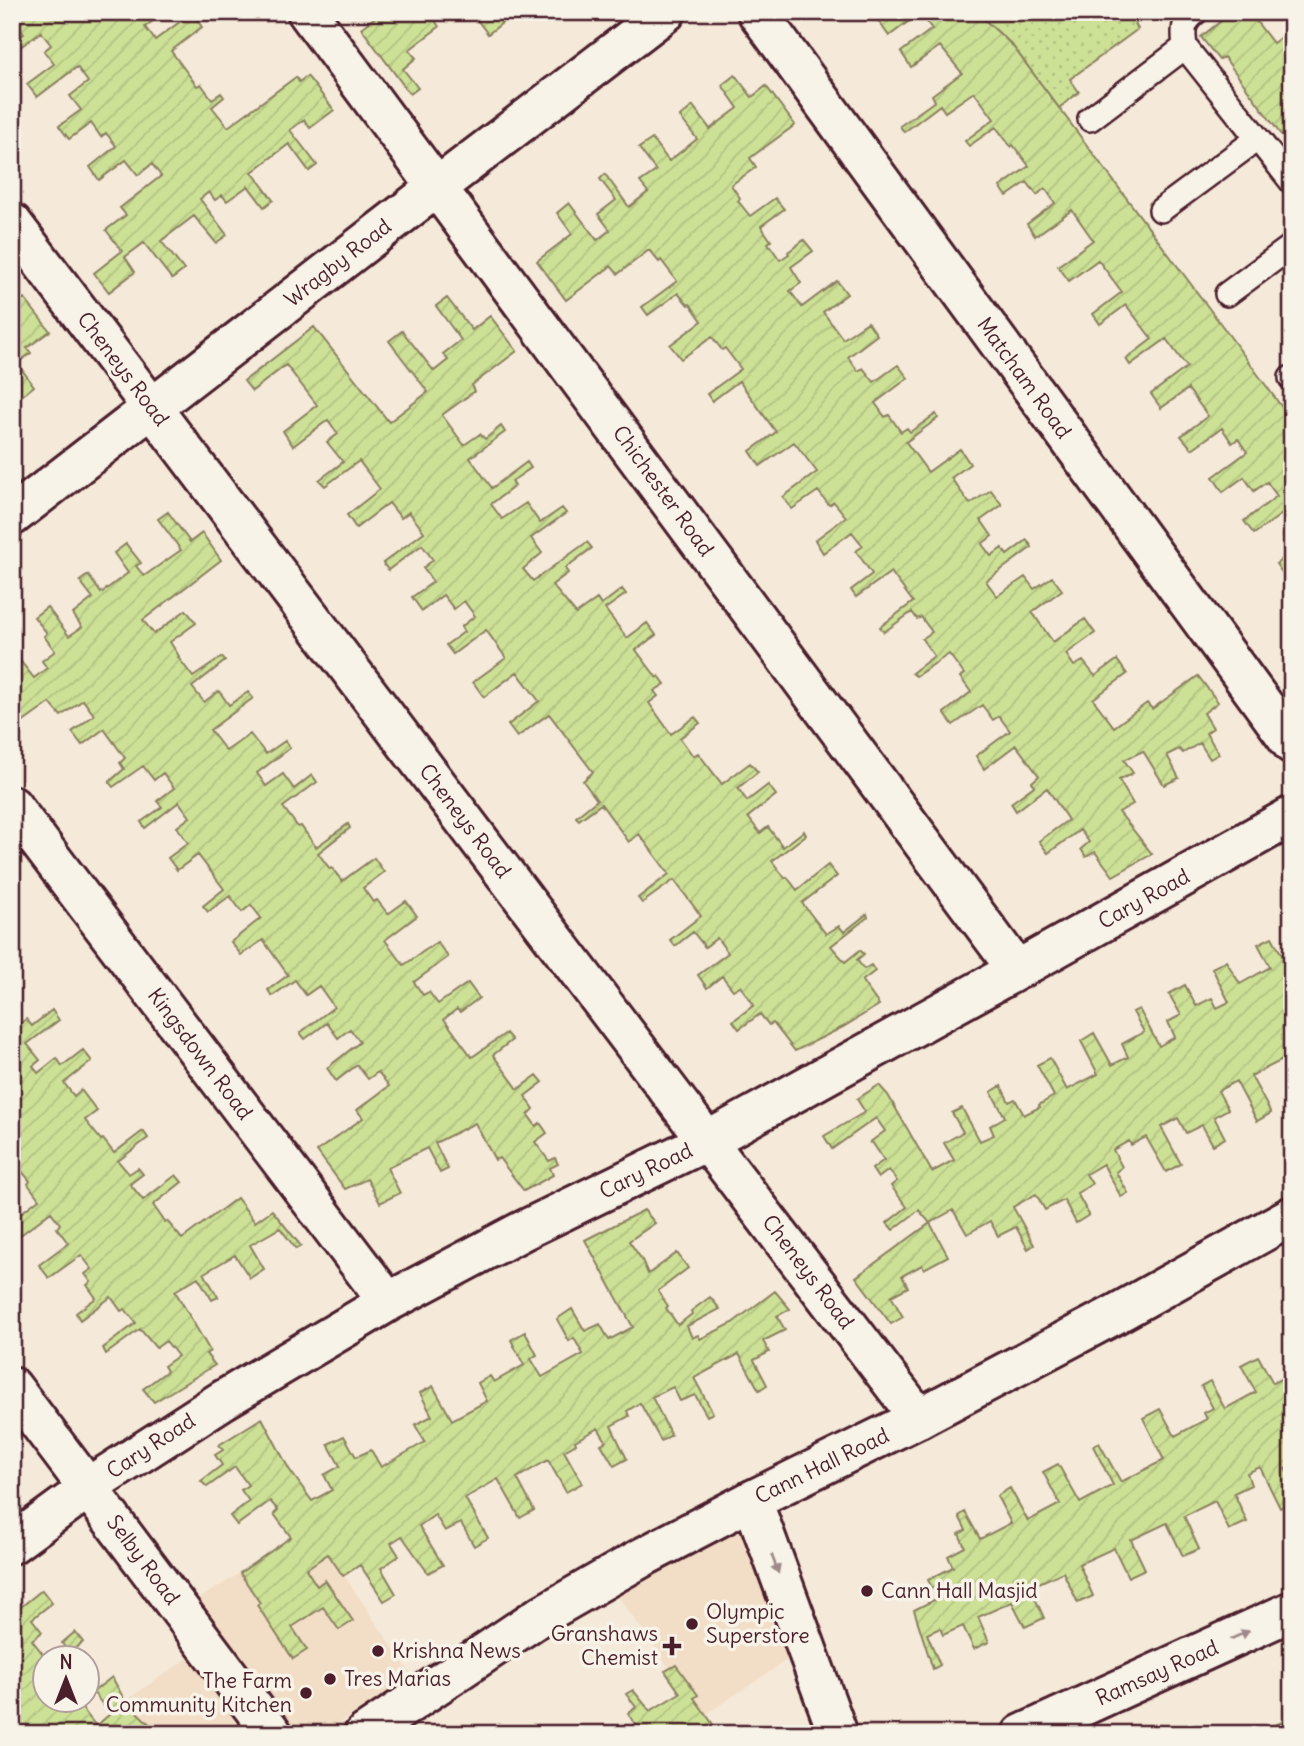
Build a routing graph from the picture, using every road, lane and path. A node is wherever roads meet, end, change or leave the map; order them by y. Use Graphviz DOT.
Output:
graph roads {
  1 [pos="307,12"];
  2 [pos="666,12"];
  3 [pos="757,12"];
  4 [pos="1196,12"];
  5 [pos="1185,47"];
  6 [pos="1090,119"];
  7 [pos="1257,139"];
  8 [pos="1292,182"];
  9 [pos="437,187"];
  10 [pos="1161,210"];
  11 [pos="12,223"];
  12 [pos="1292,246"];
  13 [pos="1227,294"];
  14 [pos="152,407"];
  15 [pos="12,516"];
  16 [pos="1292,744"];
  17 [pos="12,806"];
  18 [pos="1292,816"];
  19 [pos="1017,970"];
  20 [pos="707,1141"];
  21 [pos="1292,1216"];
  22 [pos="388,1302"];
  23 [pos="12,1387"];
  24 [pos="919,1418"];
  25 [pos="89,1487"];
  26 [pos="752,1500"];
  27 [pos="12,1544"];
  28 [pos="1292,1611"];
  29 [pos="273,1734"];
  30 [pos="364,1734"];
  31 [pos="838,1734"];
  32 [pos="1022,1734"];
  1 -- 9 [label="street, Chichester Road"];
  2 -- 9 [label="street, Wragby Road"];
  3 -- 16 [label="street, Matcham Road"];
  4 -- 5 [label="lane"];
  5 -- 6 [label="lane"];
  5 -- 7 [label="lane"];
  7 -- 8 [label="lane"];
  7 -- 10 [label="lane"];
  9 -- 14 [label="street, Wragby Road"];
  9 -- 19 [label="street, Chichester Road"];
  11 -- 14 [label="street, Cheneys Road"];
  12 -- 13 [label="lane"];
  14 -- 15 [label="street, Wragby Road"];
  14 -- 20 [label="street, Cheneys Road"];
  17 -- 22 [label="street, Kingsdown Road"];
  18 -- 19 [label="street, Cary Road"];
  19 -- 20 [label="street, Cary Road"];
  20 -- 22 [label="street, Cary Road"];
  20 -- 24 [label="street, Cheneys Road"];
  21 -- 24 [label="street, Cann Hall Road"];
  22 -- 25 [label="street, Cary Road"];
  23 -- 25 [label="street, Selby Road"];
  24 -- 26 [label="street, Cann Hall Road"];
  25 -- 27 [label="street, Cary Road"];
  25 -- 29 [label="street, Selby Road"];
  26 -- 30 [label="street, Cann Hall Road"];
  26 -- 31 [label="street, one-way"];
  32 -- 28 [label="street, Ramsay Road, one-way"];
}
